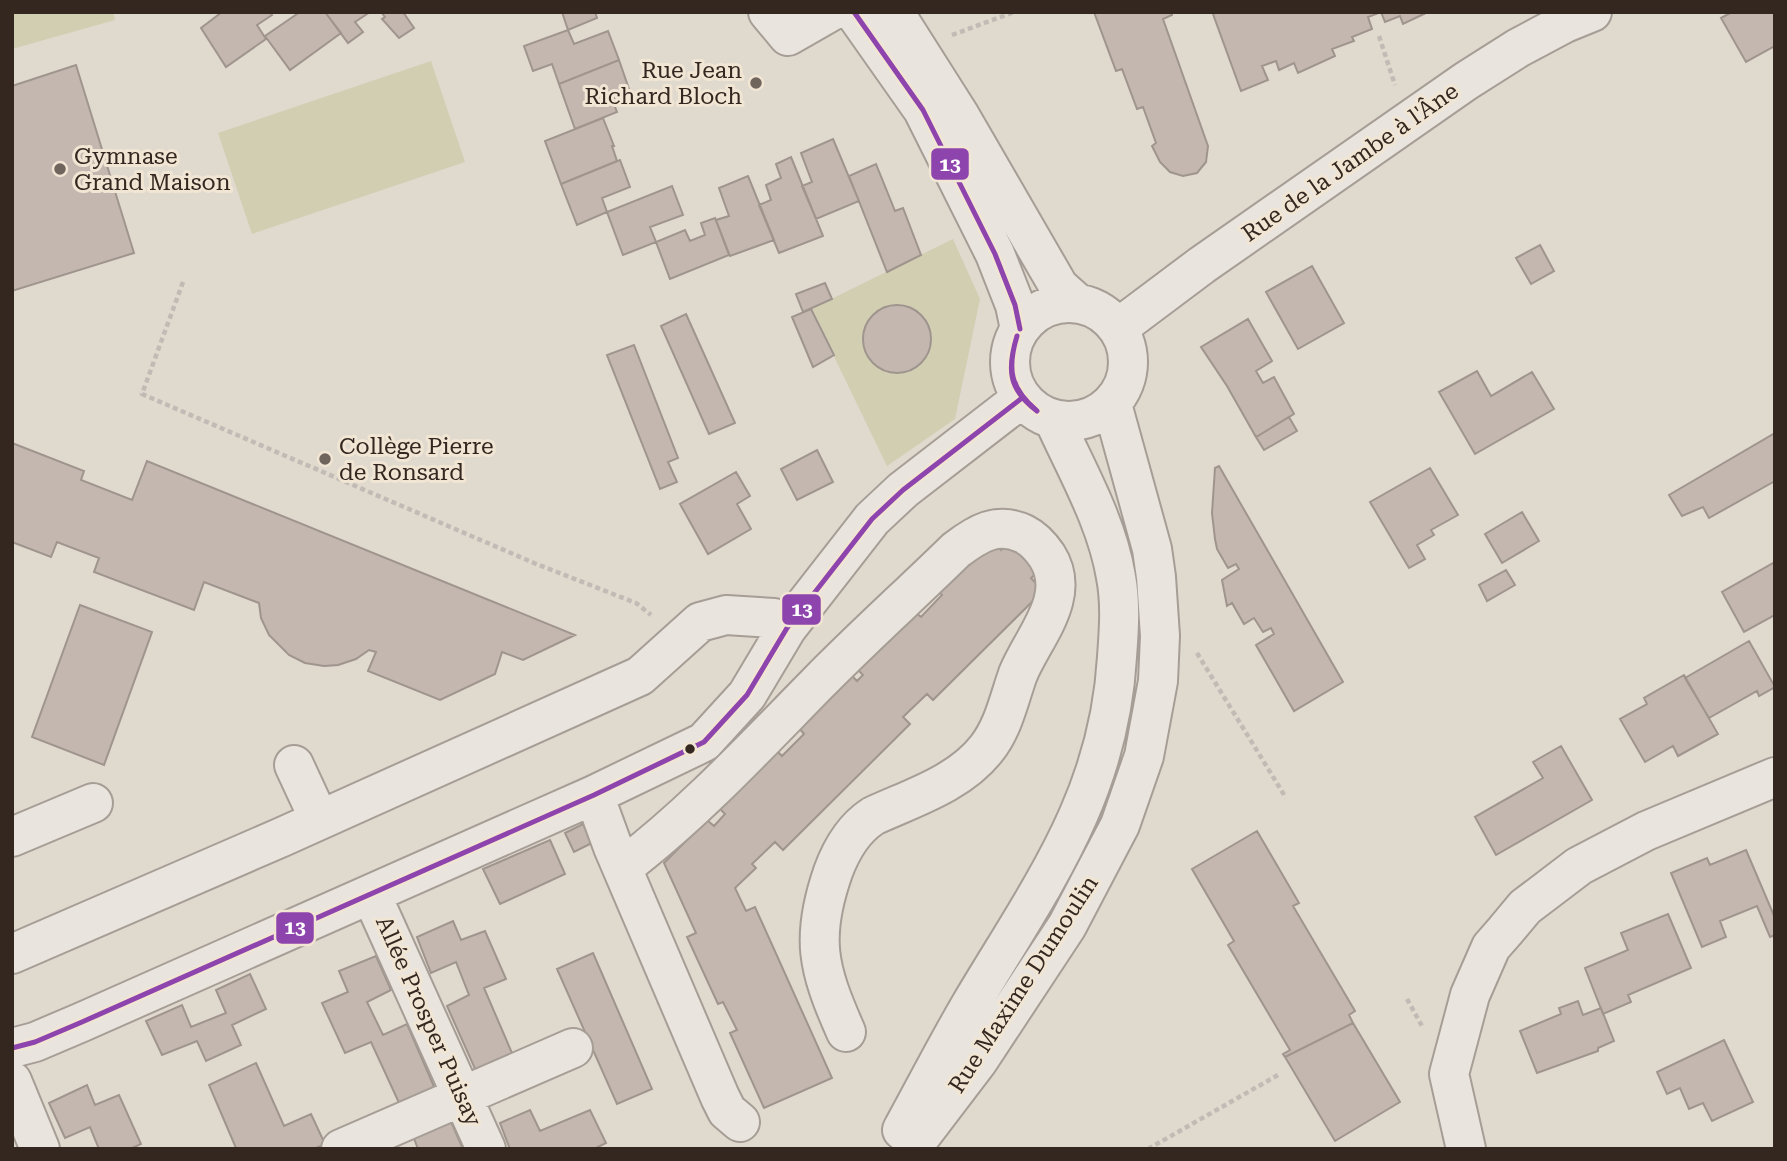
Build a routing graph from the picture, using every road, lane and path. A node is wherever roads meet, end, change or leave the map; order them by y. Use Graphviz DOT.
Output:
graph roads {
  1 [pos="768,12"];
  2 [pos="830,12"];
  3 [pos="854,12"];
  4 [pos="894,12"];
  5 [pos="1014,12"];
  6 [pos="1592,12"];
  7 [pos="1379,36"];
  8 [pos="921,51"];
  9 [pos="1410,120"];
  10 [pos="183,282"];
  11 [pos="1077,303"];
  12 [pos="1118,328"];
  13 [pos="1020,329"];
  14 [pos="1022,397"];
  15 [pos="1112,404"];
  16 [pos="1054,420"];
  17 [pos="787,628"];
  18 [pos="674,647"];
  19 [pos="1195,649"];
  20 [pos="294,765"];
  21 [pos="1775,777"];
  22 [pos="594,795"];
  23 [pos="1286,798"];
  24 [pos="93,803"];
  25 [pos="319,819"];
  26 [pos="12,837"];
  27 [pos="622,867"];
  28 [pos="371,894"];
  29 [pos="12,954"];
  30 [pos="846,1032"];
  31 [pos="12,1048"];
  32 [pos="573,1048"];
  33 [pos="1278,1075"];
  34 [pos="12,1081"];
  35 [pos="463,1097"];
  36 [pos="740,1122"];
  37 [pos="40,1149"];
  38 [pos="341,1149"];
  39 [pos="486,1149"];
  40 [pos="891,1149"];
  41 [pos="911,1149"];
  42 [pos="1148,1149"];
  43 [pos="1466,1149"];
  1 -- 2 [label="street"];
  3 -- 13 [label="street"];
  4 -- 8 [label="street"];
  5 -- 8 [label="path"];
  6 -- 9 [label="street, Rue de la Jambe à l'Âne"];
  7 -- 9 [label="path"];
  8 -- 11 [label="street"];
  9 -- 12 [label="street, Rue de la Jambe à l'Âne"];
  10 -- 18 [label="path"];
  11 -- 12 [label="street"];
  11 -- 13 [label="street"];
  12 -- 15 [label="street"];
  13 -- 14 [label="street"];
  14 -- 16 [label="street"];
  14 -- 17 [label="street"];
  15 -- 16 [label="street"];
  15 -- 41 [label="street, Rue Maxime Dumoulin"];
  16 -- 40 [label="street, Rue Maxime Dumoulin"];
  17 -- 18 [label="street"];
  17 -- 22 [label="street"];
  18 -- 25 [label="street"];
  19 -- 23 [label="path"];
  20 -- 25 [label="street"];
  21 -- 43 [label="street"];
  22 -- 27 [label="street"];
  22 -- 28 [label="street"];
  24 -- 26 [label="street"];
  25 -- 29 [label="street"];
  27 -- 30 [label="street"];
  27 -- 36 [label="street"];
  28 -- 31 [label="street"];
  28 -- 35 [label="street, Allée Prosper Puisay"];
  32 -- 35 [label="street"];
  33 -- 42 [label="path"];
  34 -- 37 [label="street"];
  35 -- 38 [label="street"];
  35 -- 39 [label="street, Allée Prosper Puisay"];
}
